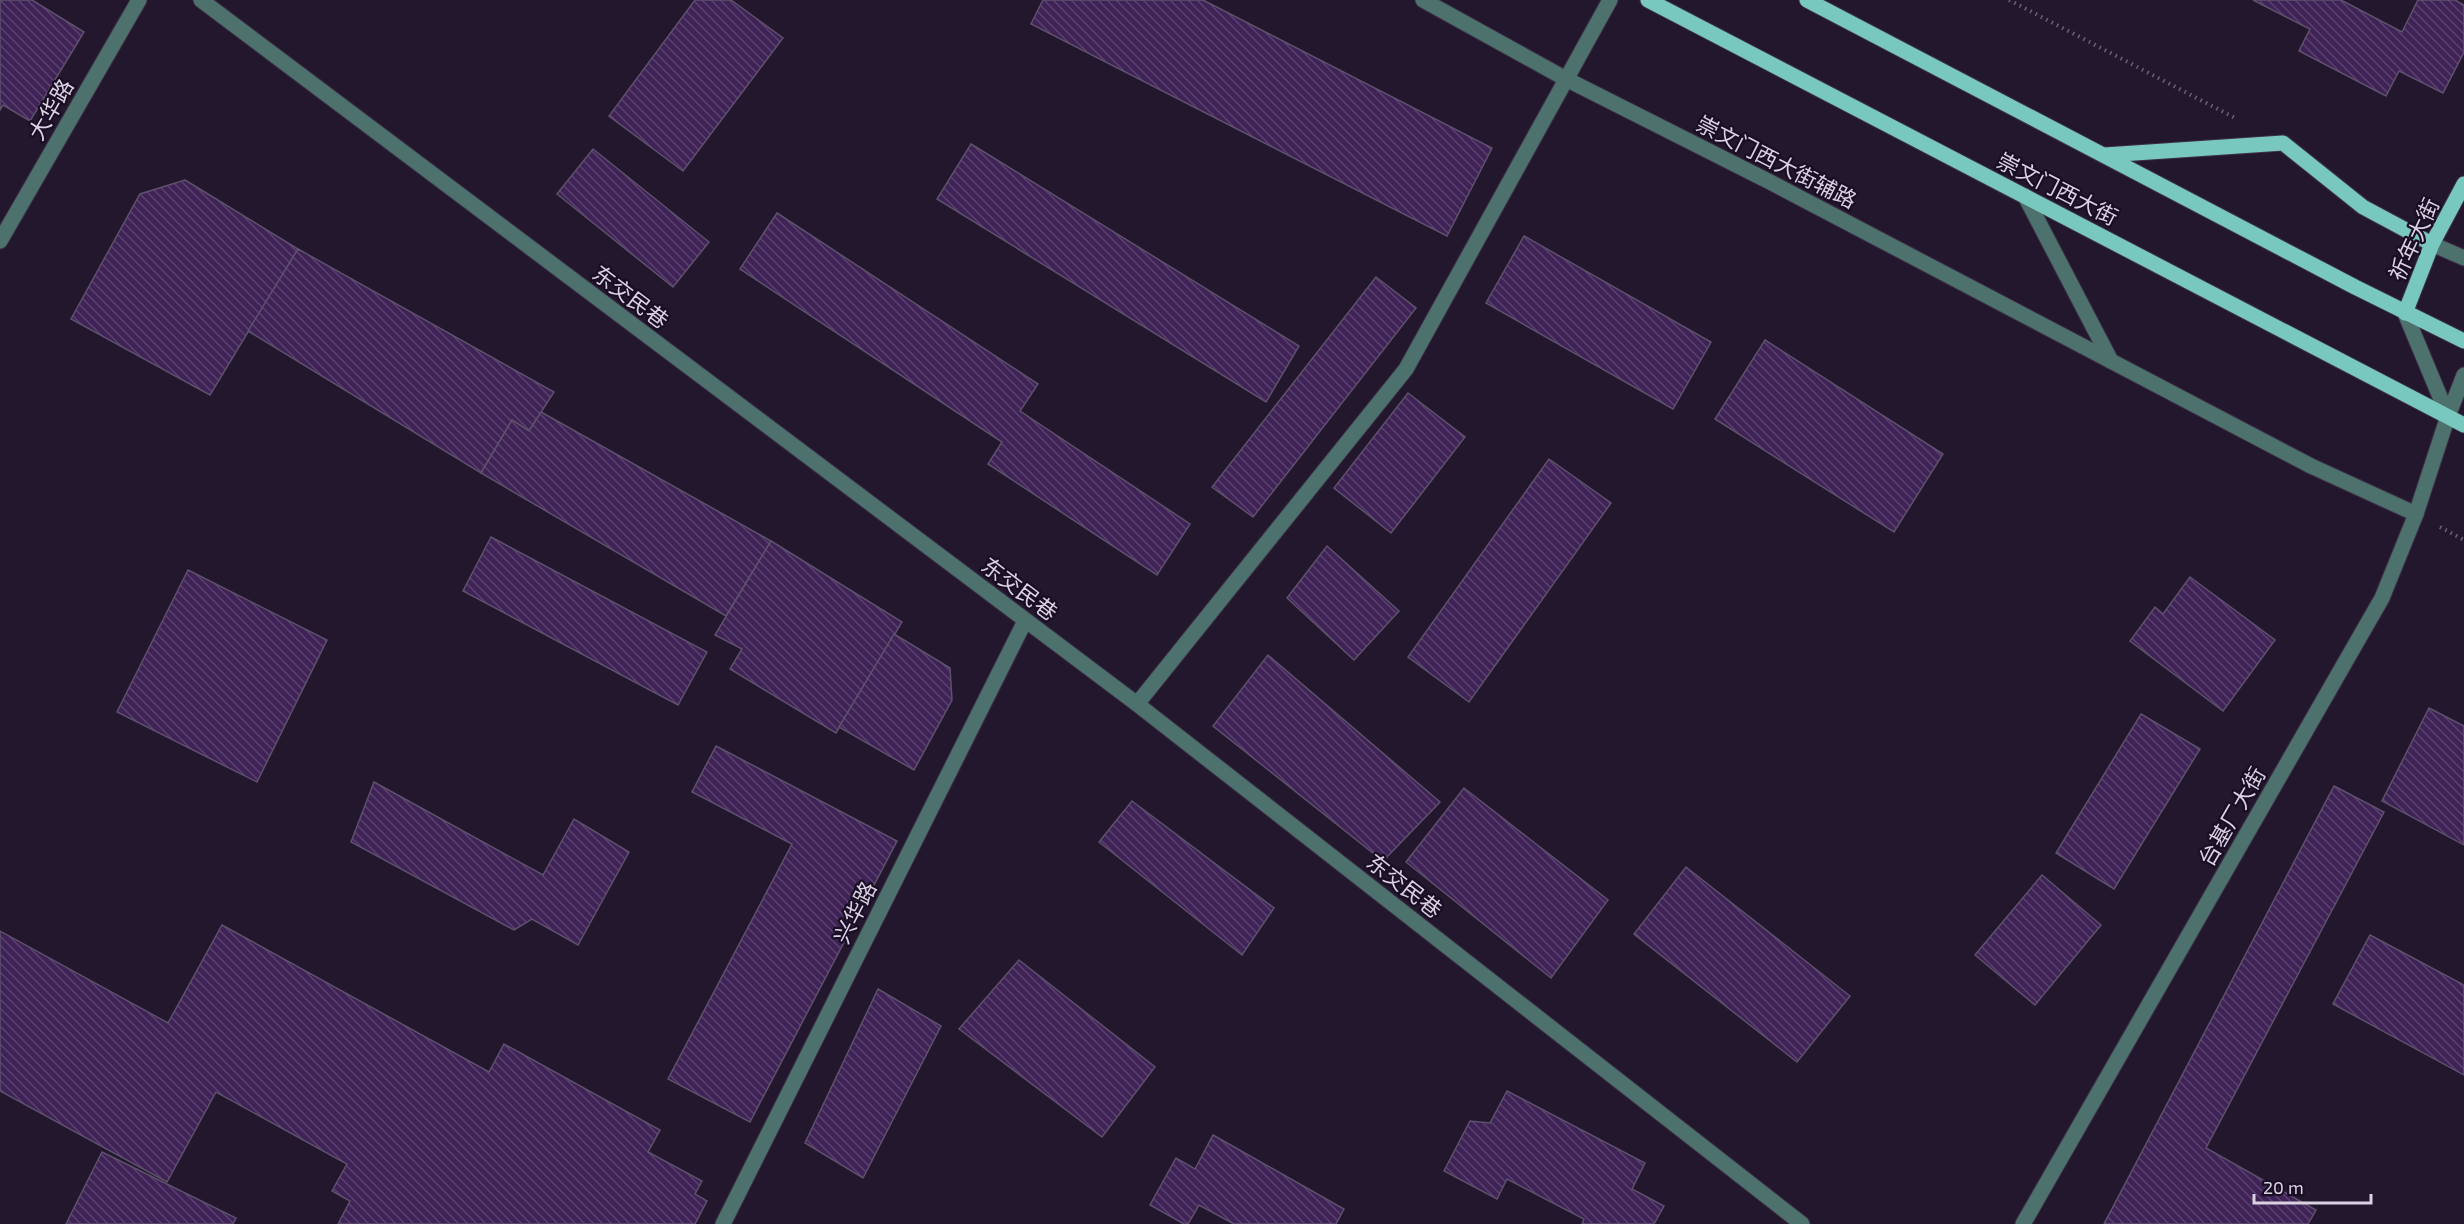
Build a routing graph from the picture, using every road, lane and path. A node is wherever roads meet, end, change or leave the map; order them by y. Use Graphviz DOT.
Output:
graph roads {
  1 [pos="139,0"];
  2 [pos="201,0"];
  3 [pos="1423,0"];
  4 [pos="1610,0"];
  5 [pos="1648,0"];
  6 [pos="1807,0"];
  7 [pos="2009,0"];
  8 [pos="1566,79"];
  9 [pos="2241,121"];
  10 [pos="2105,155"];
  11 [pos="2464,184"];
  12 [pos="2025,196"];
  13 [pos="0,241"];
  14 [pos="2432,244"];
  15 [pos="2464,258"];
  16 [pos="2405,313"];
  17 [pos="2464,341"];
  18 [pos="2111,361"];
  19 [pos="2464,375"];
  20 [pos="2448,416"];
  21 [pos="2464,424"];
  22 [pos="2416,514"];
  23 [pos="1025,621"];
  24 [pos="1137,704"];
  25 [pos="723,1224"];
  26 [pos="1802,1224"];
  27 [pos="2023,1224"];
  1 -- 13 [label="street, 大华路"];
  2 -- 23 [label="street, 东交民巷"];
  3 -- 8 [label="street, 崇文门西大街辅路"];
  4 -- 8 [label="street"];
  5 -- 12 [label="main road, 崇文门西大街"];
  6 -- 10 [label="main road"];
  7 -- 9 [label="path"];
  8 -- 18 [label="street, 崇文门西大街辅路"];
  8 -- 24 [label="street"];
  10 -- 14 [label="main road"];
  10 -- 16 [label="main road"];
  11 -- 14 [label="main road, 祈年大街"];
  12 -- 18 [label="street"];
  12 -- 20 [label="main road, 崇文门西大街"];
  14 -- 15 [label="street"];
  14 -- 16 [label="main road, 祈年大街"];
  16 -- 17 [label="main road"];
  16 -- 20 [label="street"];
  18 -- 22 [label="street, 崇文门西大街辅路"];
  19 -- 20 [label="street, 台基厂大街"];
  20 -- 21 [label="main road, 崇文门西大街"];
  20 -- 22 [label="street, 台基厂大街"];
  22 -- 27 [label="street, 台基厂大街"];
  23 -- 24 [label="street, 东交民巷"];
  23 -- 25 [label="street, 兴华路"];
  24 -- 26 [label="street, 东交民巷"];
}
